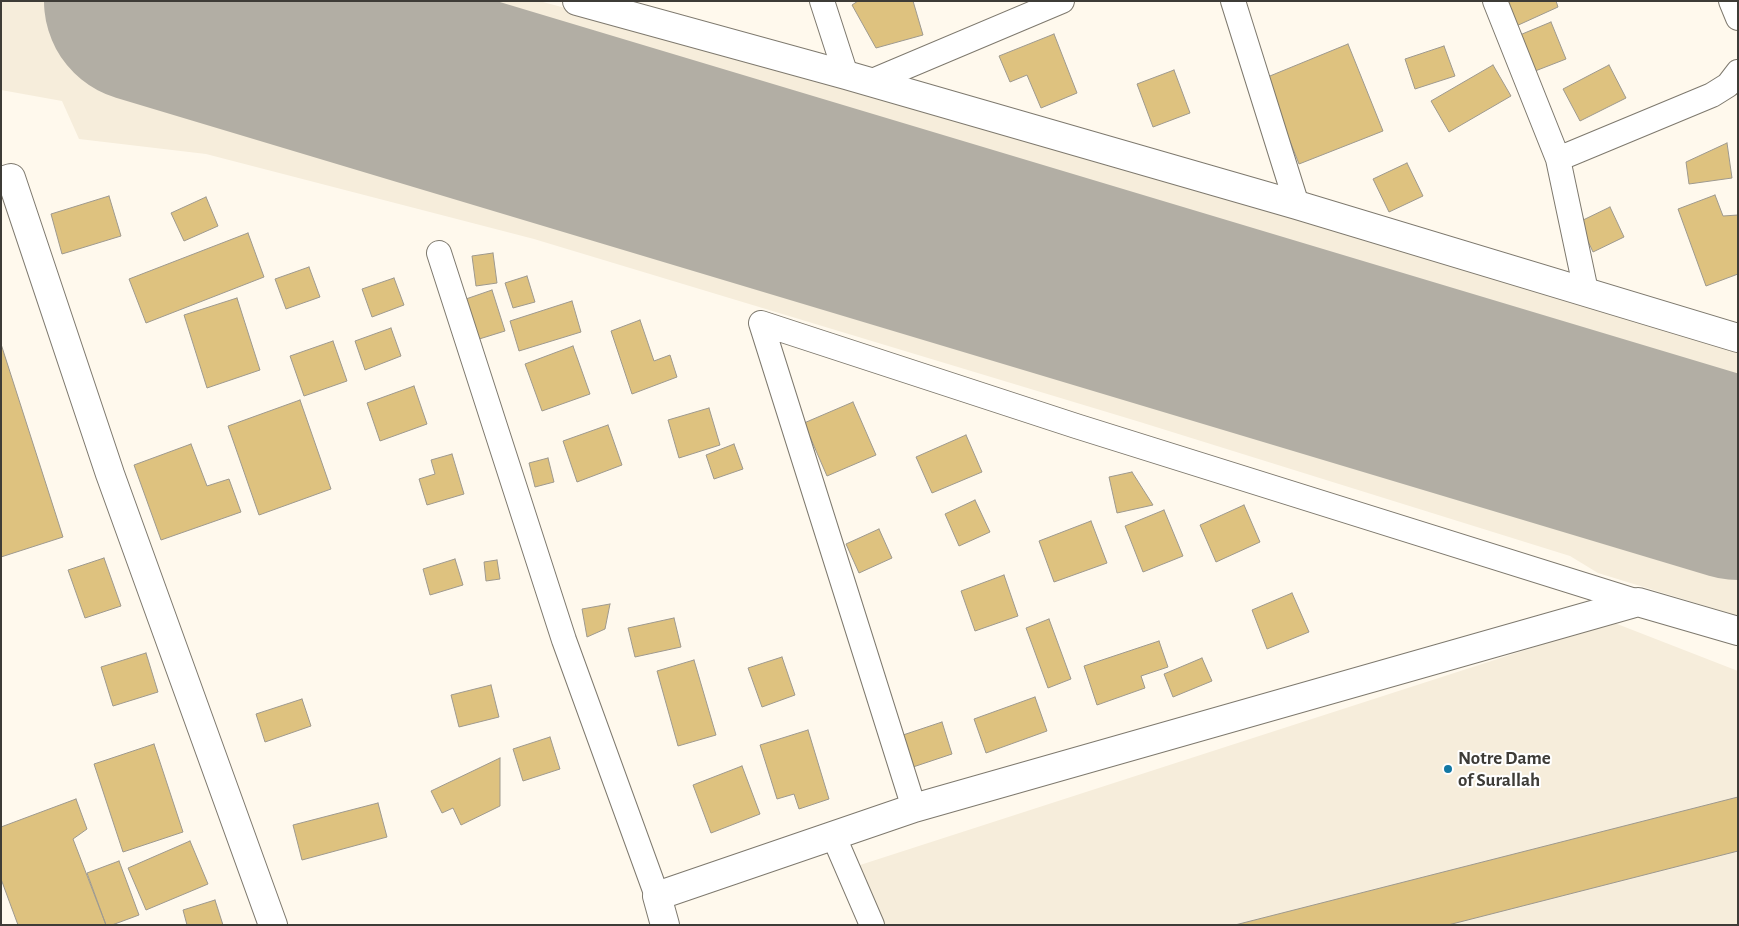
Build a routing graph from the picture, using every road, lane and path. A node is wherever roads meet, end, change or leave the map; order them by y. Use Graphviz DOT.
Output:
graph roads {
  1 [pos="577,1"];
  2 [pos="822,1"];
  3 [pos="1062,1"];
  4 [pos="1233,1"];
  5 [pos="1495,1"];
  6 [pos="1730,1"];
  7 [pos="1738,18"];
  8 [pos="1738,72"];
  9 [pos="858,79"];
  10 [pos="1558,159"];
  11 [pos="1,181"];
  12 [pos="1297,205"];
  13 [pos="439,253"];
  14 [pos="1586,291"];
  15 [pos="1738,338"];
  16 [pos="1638,602"];
  17 [pos="1738,632"];
  18 [pos="914,808"];
  19 [pos="834,837"];
  20 [pos="657,896"];
  21 [pos="273,925"];
  22 [pos="665,925"];
  23 [pos="872,925"];
  1 -- 9 [label="street"];
  2 -- 9 [label="street"];
  3 -- 9 [label="street"];
  4 -- 12 [label="street"];
  5 -- 10 [label="street"];
  6 -- 7 [label="street"];
  8 -- 10 [label="street"];
  9 -- 12 [label="street"];
  10 -- 14 [label="street"];
  11 -- 21 [label="street"];
  12 -- 14 [label="street"];
  13 -- 20 [label="street"];
  14 -- 15 [label="street"];
  16 -- 17 [label="street"];
  16 -- 18 [label="street"];
  16 -- 18 [label="street"];
  18 -- 19 [label="street"];
  19 -- 20 [label="street"];
  19 -- 23 [label="street"];
  20 -- 22 [label="street"];
}
